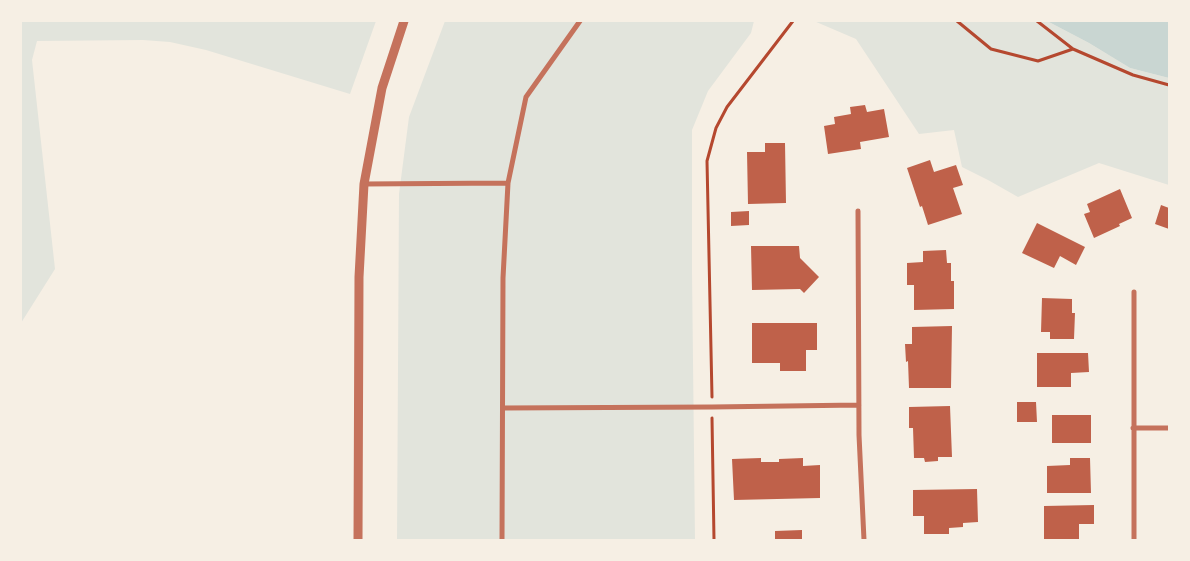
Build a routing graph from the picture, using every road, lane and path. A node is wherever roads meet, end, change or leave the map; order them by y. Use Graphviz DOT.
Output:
graph roads {
  1 [pos="404,21"];
  2 [pos="580,21"];
  3 [pos="794,21"];
  4 [pos="957,21"];
  5 [pos="1037,21"];
  6 [pos="1073,49"];
  7 [pos="1169,85"];
  8 [pos="508,183"];
  9 [pos="364,184"];
  10 [pos="858,211"];
  11 [pos="1134,292"];
  12 [pos="859,405"];
  13 [pos="712,407"];
  14 [pos="503,408"];
  15 [pos="1134,428"];
  16 [pos="1169,428"];
  17 [pos="358,540"];
  18 [pos="502,540"];
  19 [pos="714,540"];
  20 [pos="864,540"];
  21 [pos="1134,540"];
  1 -- 9 [label="street"];
  2 -- 8 [label="street"];
  3 -- 13 [label="path"];
  4 -- 6 [label="path"];
  5 -- 6 [label="path"];
  6 -- 7 [label="path"];
  8 -- 9 [label="street"];
  8 -- 14 [label="street"];
  9 -- 17 [label="street"];
  10 -- 12 [label="street"];
  11 -- 15 [label="street"];
  12 -- 13 [label="street"];
  12 -- 20 [label="street"];
  13 -- 14 [label="street"];
  13 -- 19 [label="path"];
  14 -- 18 [label="street"];
  15 -- 16 [label="street"];
  15 -- 21 [label="street"];
}
